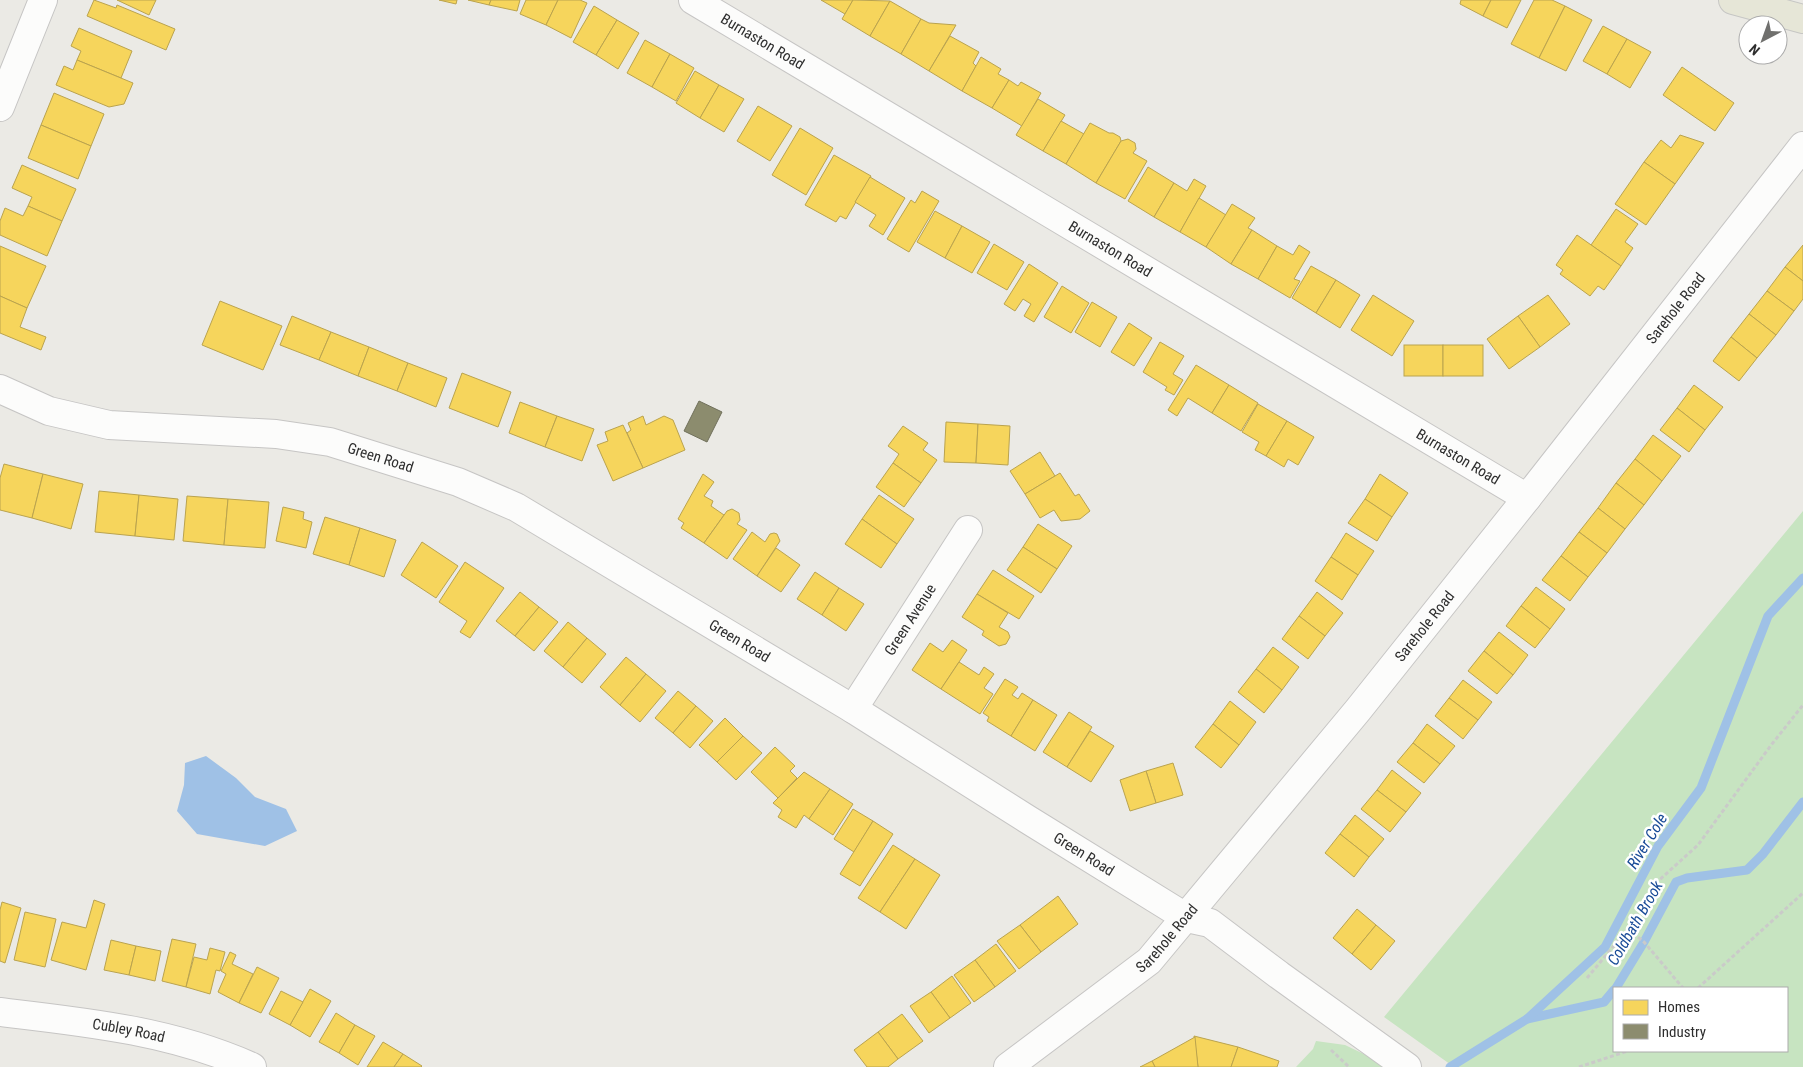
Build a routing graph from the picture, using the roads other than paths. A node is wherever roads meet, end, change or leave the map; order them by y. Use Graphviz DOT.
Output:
graph roads {
  1 [pos="43,0"];
  2 [pos="693,0"];
  3 [pos="1733,0"];
  4 [pos="1803,19"];
  5 [pos="0,107"];
  6 [pos="1803,146"];
  7 [pos="0,389"];
  8 [pos="1527,498"];
  9 [pos="968,530"];
  10 [pos="853,709"];
  11 [pos="1187,918"];
  12 [pos="0,1012"];
  13 [pos="252,1067"];
  14 [pos="1008,1067"];
  15 [pos="1407,1067"];
  1 -- 5 [label="street"];
  2 -- 8 [label="street, Burnaston Road"];
  3 -- 4 [label="main road"];
  6 -- 8 [label="street, Sarehole Road"];
  7 -- 10 [label="street, Green Road"];
  8 -- 11 [label="street, Sarehole Road"];
  9 -- 10 [label="street, Green Avenue"];
  10 -- 11 [label="street, Green Road"];
  11 -- 14 [label="street, Sarehole Road"];
  11 -- 15 [label="street, Green Road"];
  12 -- 13 [label="street, Cubley Road"];
}
